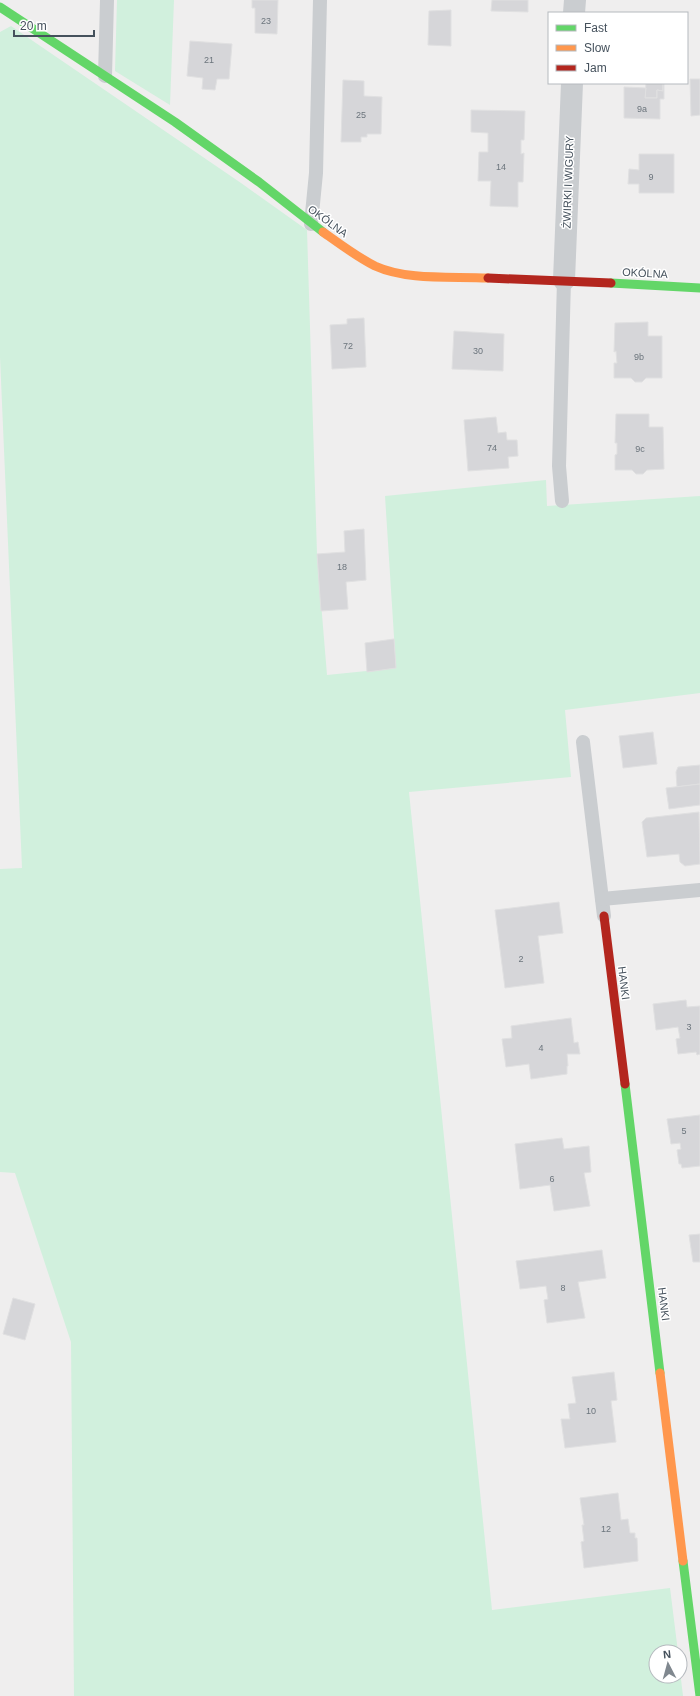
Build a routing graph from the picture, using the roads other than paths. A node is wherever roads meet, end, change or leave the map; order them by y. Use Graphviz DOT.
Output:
graph roads {
  1 [pos="107,0"];
  2 [pos="320,0"];
  3 [pos="575,0"];
  4 [pos="0,7"];
  5 [pos="574,12"];
  6 [pos="105,76"];
  7 [pos="572,84"];
  8 [pos="311,224"];
  9 [pos="564,280"];
  10 [pos="700,288"];
  11 [pos="562,501"];
  12 [pos="584,742"];
  13 [pos="700,890"];
  14 [pos="602,899"];
  15 [pos="604,916"];
  16 [pos="700,1696"];
  1 -- 6 [label="lane"];
  2 -- 8 [label="lane"];
  3 -- 5 [label="street"];
  4 -- 6 [label="street, OKÓLNA"];
  6 -- 8 [label="street, OKÓLNA"];
  7 -- 9 [label="street, ŻWIRKI I WIGURY"];
  8 -- 9 [label="street, OKÓLNA"];
  9 -- 10 [label="street, OKÓLNA"];
  9 -- 11 [label="lane"];
  12 -- 14 [label="lane"];
  13 -- 14 [label="lane"];
  14 -- 15 [label="lane"];
  15 -- 16 [label="street, HANKI"];
}
